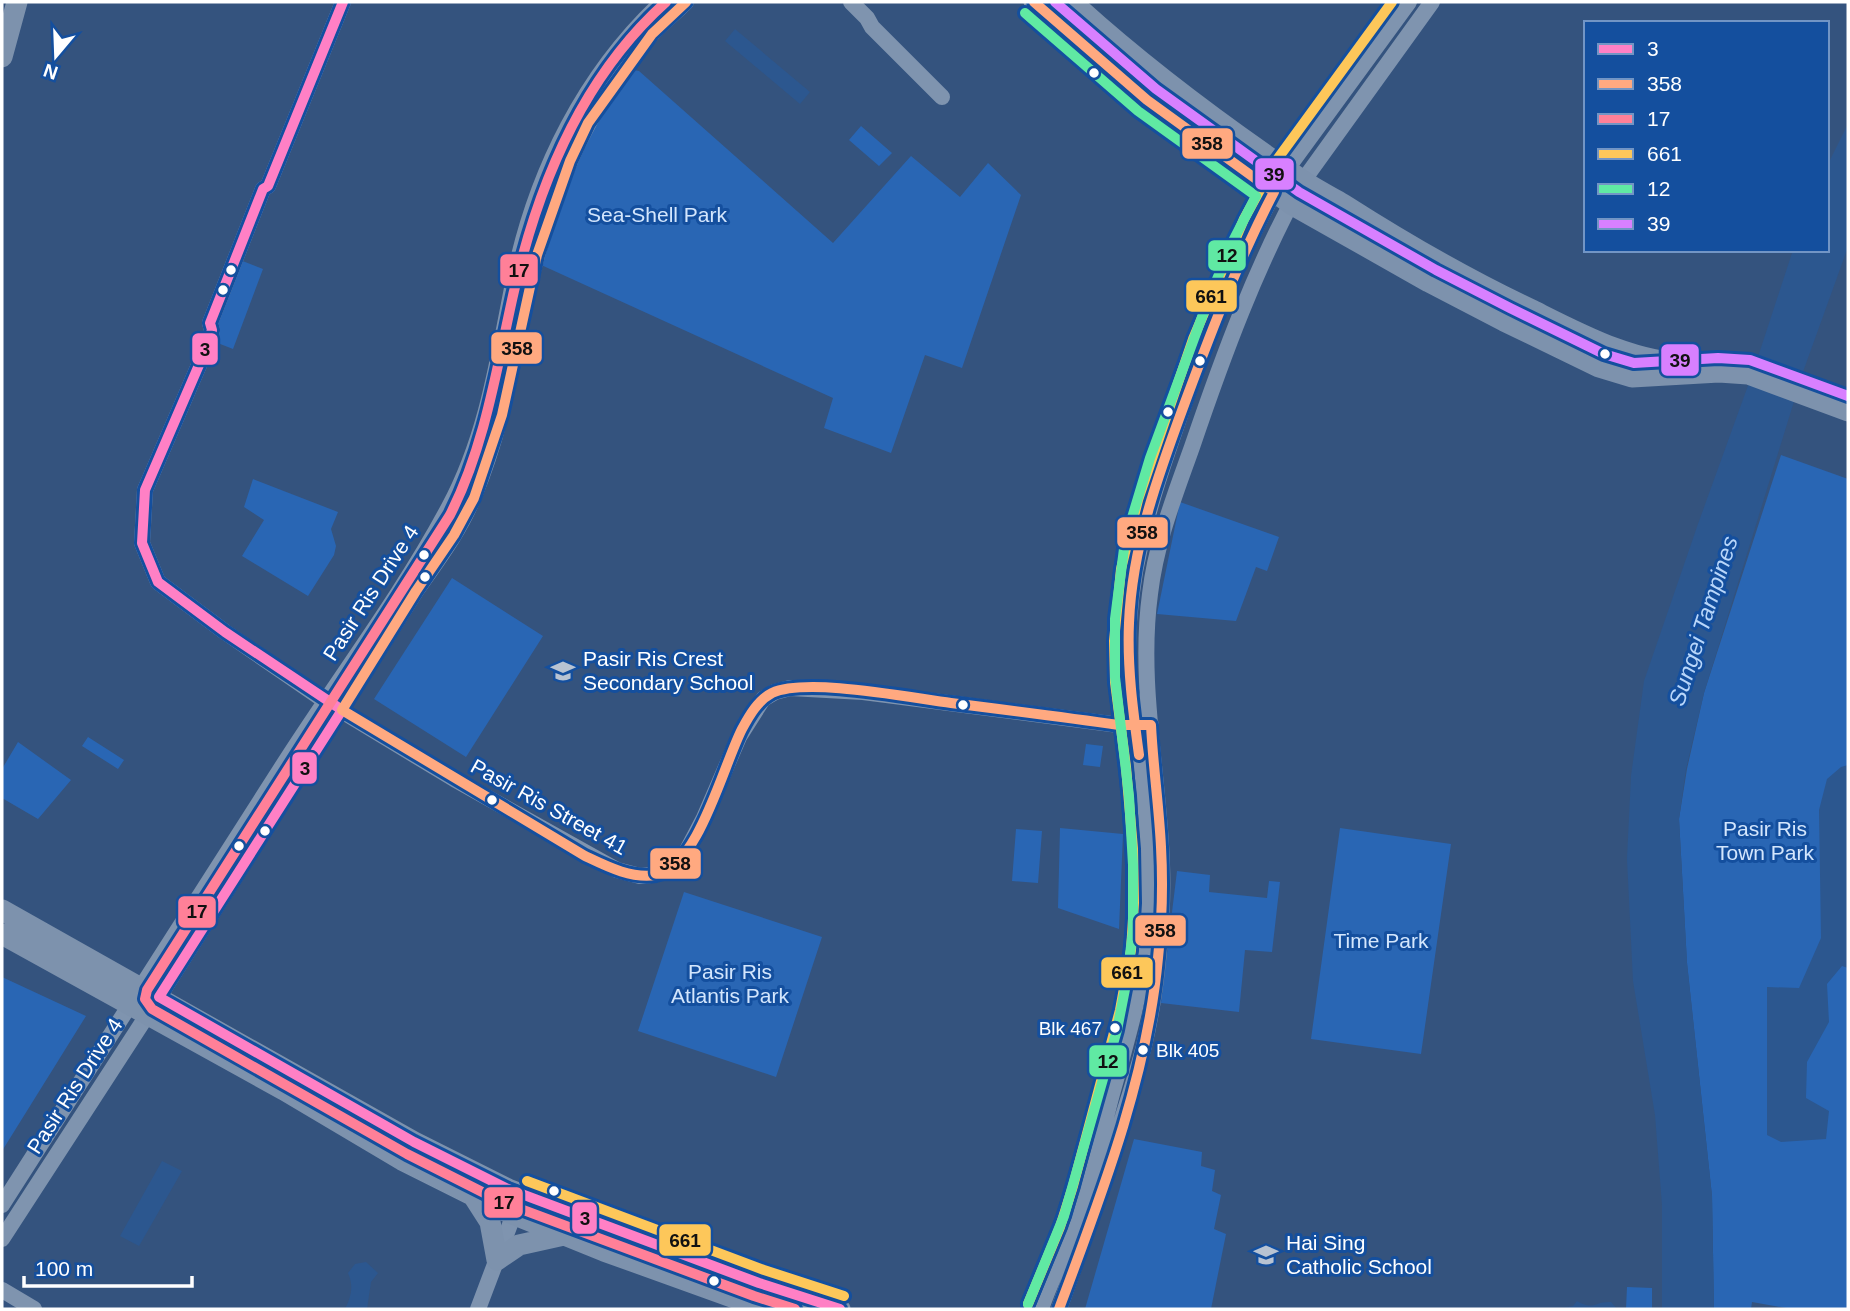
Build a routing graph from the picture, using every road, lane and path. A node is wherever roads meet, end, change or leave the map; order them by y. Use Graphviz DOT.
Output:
graph roads {
  1 [pos="17,2"];
  2 [pos="343,2"];
  3 [pos="662,2"];
  4 [pos="686,2"];
  5 [pos="841,2"];
  6 [pos="851,2"];
  7 [pos="1034,2"];
  8 [pos="1072,2"];
  9 [pos="1409,2"];
  10 [pos="1432,2"];
  11 [pos="872,27"];
  12 [pos="2,57"];
  13 [pos="942,97"];
  14 [pos="1295,175"];
  15 [pos="1282,198"];
  16 [pos="1748,372"];
  17 [pos="1809,393"];
  18 [pos="1848,403"];
  19 [pos="1848,411"];
  20 [pos="326,701"];
  21 [pos="342,710"];
  22 [pos="1143,725"];
  23 [pos="2,910"];
  24 [pos="2,934"];
  25 [pos="144,1001"];
  26 [pos="471,1194"];
  27 [pos="522,1194"];
  28 [pos="2,1205"];
  29 [pos="513,1215"];
  30 [pos="564,1235"];
  31 [pos="2,1239"];
  32 [pos="497,1260"];
  33 [pos="2,1290"];
  34 [pos="34,1309"];
  35 [pos="478,1309"];
  36 [pos="765,1309"];
  37 [pos="840,1309"];
  38 [pos="1041,1309"];
  39 [pos="1059,1309"];
  1 -- 12 [label="main road"];
  2 -- 20 [label="street, Pasir Ris Street 41"];
  3 -- 20 [label="street, Pasir Ris Drive 4"];
  4 -- 21 [label="street, Pasir Ris Drive 4"];
  5 -- 11 [label="street"];
  6 -- 11 [label="street"];
  7 -- 15 [label="main road"];
  8 -- 14 [label="main road"];
  9 -- 14 [label="street"];
  10 -- 14 [label="street"];
  11 -- 13 [label="street"];
  14 -- 15 [label="street"];
  14 -- 16 [label="main road"];
  15 -- 16 [label="main road"];
  15 -- 22 [label="street"];
  16 -- 17 [label="main road"];
  17 -- 18 [label="main road"];
  17 -- 19 [label="main road"];
  20 -- 21 [label="street, Pasir Ris Street 41"];
  20 -- 25 [label="street, Pasir Ris Drive 4"];
  21 -- 22 [label="street, Pasir Ris Street 41"];
  21 -- 25 [label="street, Pasir Ris Drive 4"];
  22 -- 38 [label="street"];
  22 -- 39 [label="street"];
  23 -- 25 [label="main road"];
  24 -- 25 [label="main road"];
  25 -- 26 [label="main road"];
  25 -- 27 [label="main road"];
  25 -- 28 [label="street, Pasir Ris Drive 4"];
  25 -- 31 [label="street, Pasir Ris Drive 4"];
  26 -- 29 [label="main road"];
  26 -- 32 [label="main road"];
  27 -- 29 [label="street"];
  27 -- 37 [label="main road"];
  29 -- 30 [label="main road"];
  29 -- 32 [label="street"];
  30 -- 32 [label="main road"];
  30 -- 36 [label="main road"];
  32 -- 35 [label="street"];
  33 -- 34 [label="street"];
}
